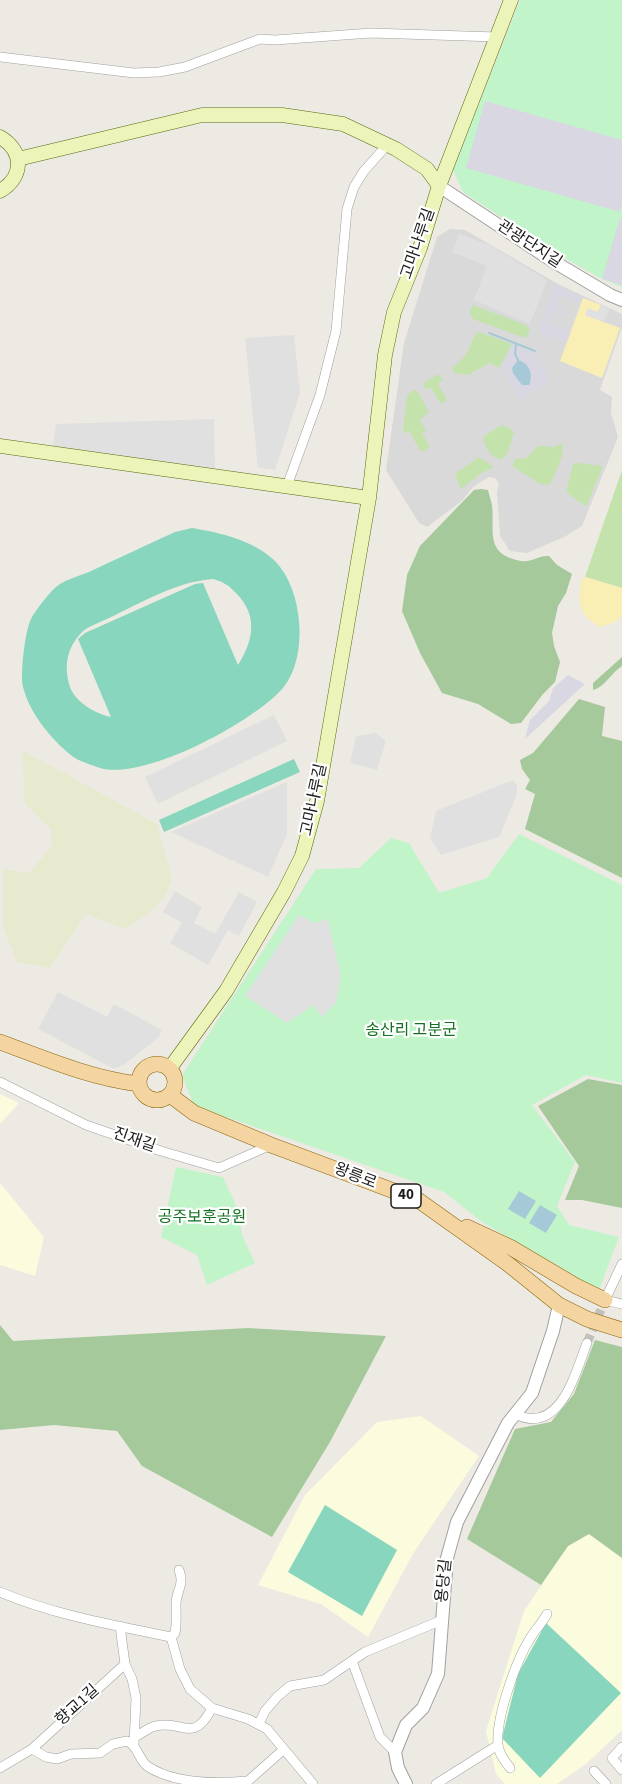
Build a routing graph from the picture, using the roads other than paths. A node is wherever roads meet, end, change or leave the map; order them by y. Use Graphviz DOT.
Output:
graph roads {
  1 [pos="512,0"];
  2 [pos="497,37"];
  3 [pos="0,57"];
  4 [pos="0,137"];
  5 [pos="388,144"];
  6 [pos="18,159"];
  7 [pos="439,186"];
  8 [pos="0,191"];
  9 [pos="622,300"];
  10 [pos="0,446"];
  11 [pos="287,486"];
  12 [pos="369,498"];
  13 [pos="0,1042"];
  14 [pos="170,1068"];
  15 [pos="0,1082"];
  16 [pos="139,1084"];
  17 [pos="170,1095"];
  18 [pos="271,1145"];
  19 [pos="449,1222"];
  20 [pos="622,1264"];
  21 [pos="605,1300"];
  22 [pos="622,1304"];
  23 [pos="559,1305"];
  24 [pos="622,1330"];
  25 [pos="587,1343"];
  26 [pos="515,1414"];
  27 [pos="179,1570"];
  28 [pos="0,1592"];
  29 [pos="547,1614"];
  30 [pos="442,1620"];
  31 [pos="120,1626"];
  32 [pos="171,1637"];
  33 [pos="352,1661"];
  34 [pos="125,1664"];
  35 [pos="212,1708"];
  36 [pos="259,1724"];
  37 [pos="134,1741"];
  38 [pos="498,1745"];
  39 [pos="622,1747"];
  40 [pos="32,1749"];
  41 [pos="283,1750"];
  42 [pos="395,1752"];
  43 [pos="0,1768"];
  44 [pos="510,1768"];
  45 [pos="622,1770"];
  46 [pos="594,1771"];
  47 [pos="313,1784"];
  48 [pos="406,1784"];
  49 [pos="436,1784"];
  50 [pos="606,1784"];
  1 -- 2 [label="main road, 고마나루길"];
  2 -- 3 [label="street"];
  2 -- 7 [label="main road, 고마나루길"];
  4 -- 6 [label="main road"];
  5 -- 6 [label="main road"];
  5 -- 7 [label="main road"];
  5 -- 11 [label="street"];
  6 -- 8 [label="main road"];
  7 -- 9 [label="street, 관광단지길"];
  7 -- 12 [label="main road, 고마나루길"];
  10 -- 11 [label="main road"];
  11 -- 12 [label="main road"];
  12 -- 14 [label="main road, 고마나루길"];
  13 -- 16 [label="main road"];
  14 -- 16 [label="main road"];
  14 -- 17 [label="main road"];
  15 -- 18 [label="street, 진재길"];
  16 -- 17 [label="main road"];
  17 -- 18 [label="main road, 왕릉로 / 40"];
  18 -- 19 [label="main road, 왕릉로 / 40"];
  19 -- 21 [label="main road"];
  19 -- 23 [label="main road, 왕릉로 / 40"];
  20 -- 21 [label="street"];
  21 -- 22 [label="street"];
  23 -- 24 [label="main road, 왕릉로 / 40"];
  23 -- 26 [label="street, 용당길"];
  25 -- 26 [label="street"];
  26 -- 30 [label="street, 용당길"];
  27 -- 32 [label="street"];
  28 -- 31 [label="street"];
  29 -- 38 [label="street"];
  30 -- 33 [label="street"];
  30 -- 42 [label="street, 용당길"];
  31 -- 32 [label="street"];
  31 -- 34 [label="street"];
  32 -- 35 [label="street"];
  33 -- 36 [label="street"];
  33 -- 42 [label="street"];
  34 -- 37 [label="street"];
  34 -- 40 [label="street, 향교1길"];
  35 -- 36 [label="street"];
  35 -- 37 [label="street"];
  36 -- 41 [label="street"];
  37 -- 40 [label="street"];
  37 -- 41 [label="street"];
  38 -- 44 [label="street"];
  38 -- 49 [label="street"];
  39 -- 45 [label="street"];
  40 -- 43 [label="street, 향교1길"];
  41 -- 47 [label="street"];
  42 -- 48 [label="street"];
  46 -- 50 [label="street"];
}
